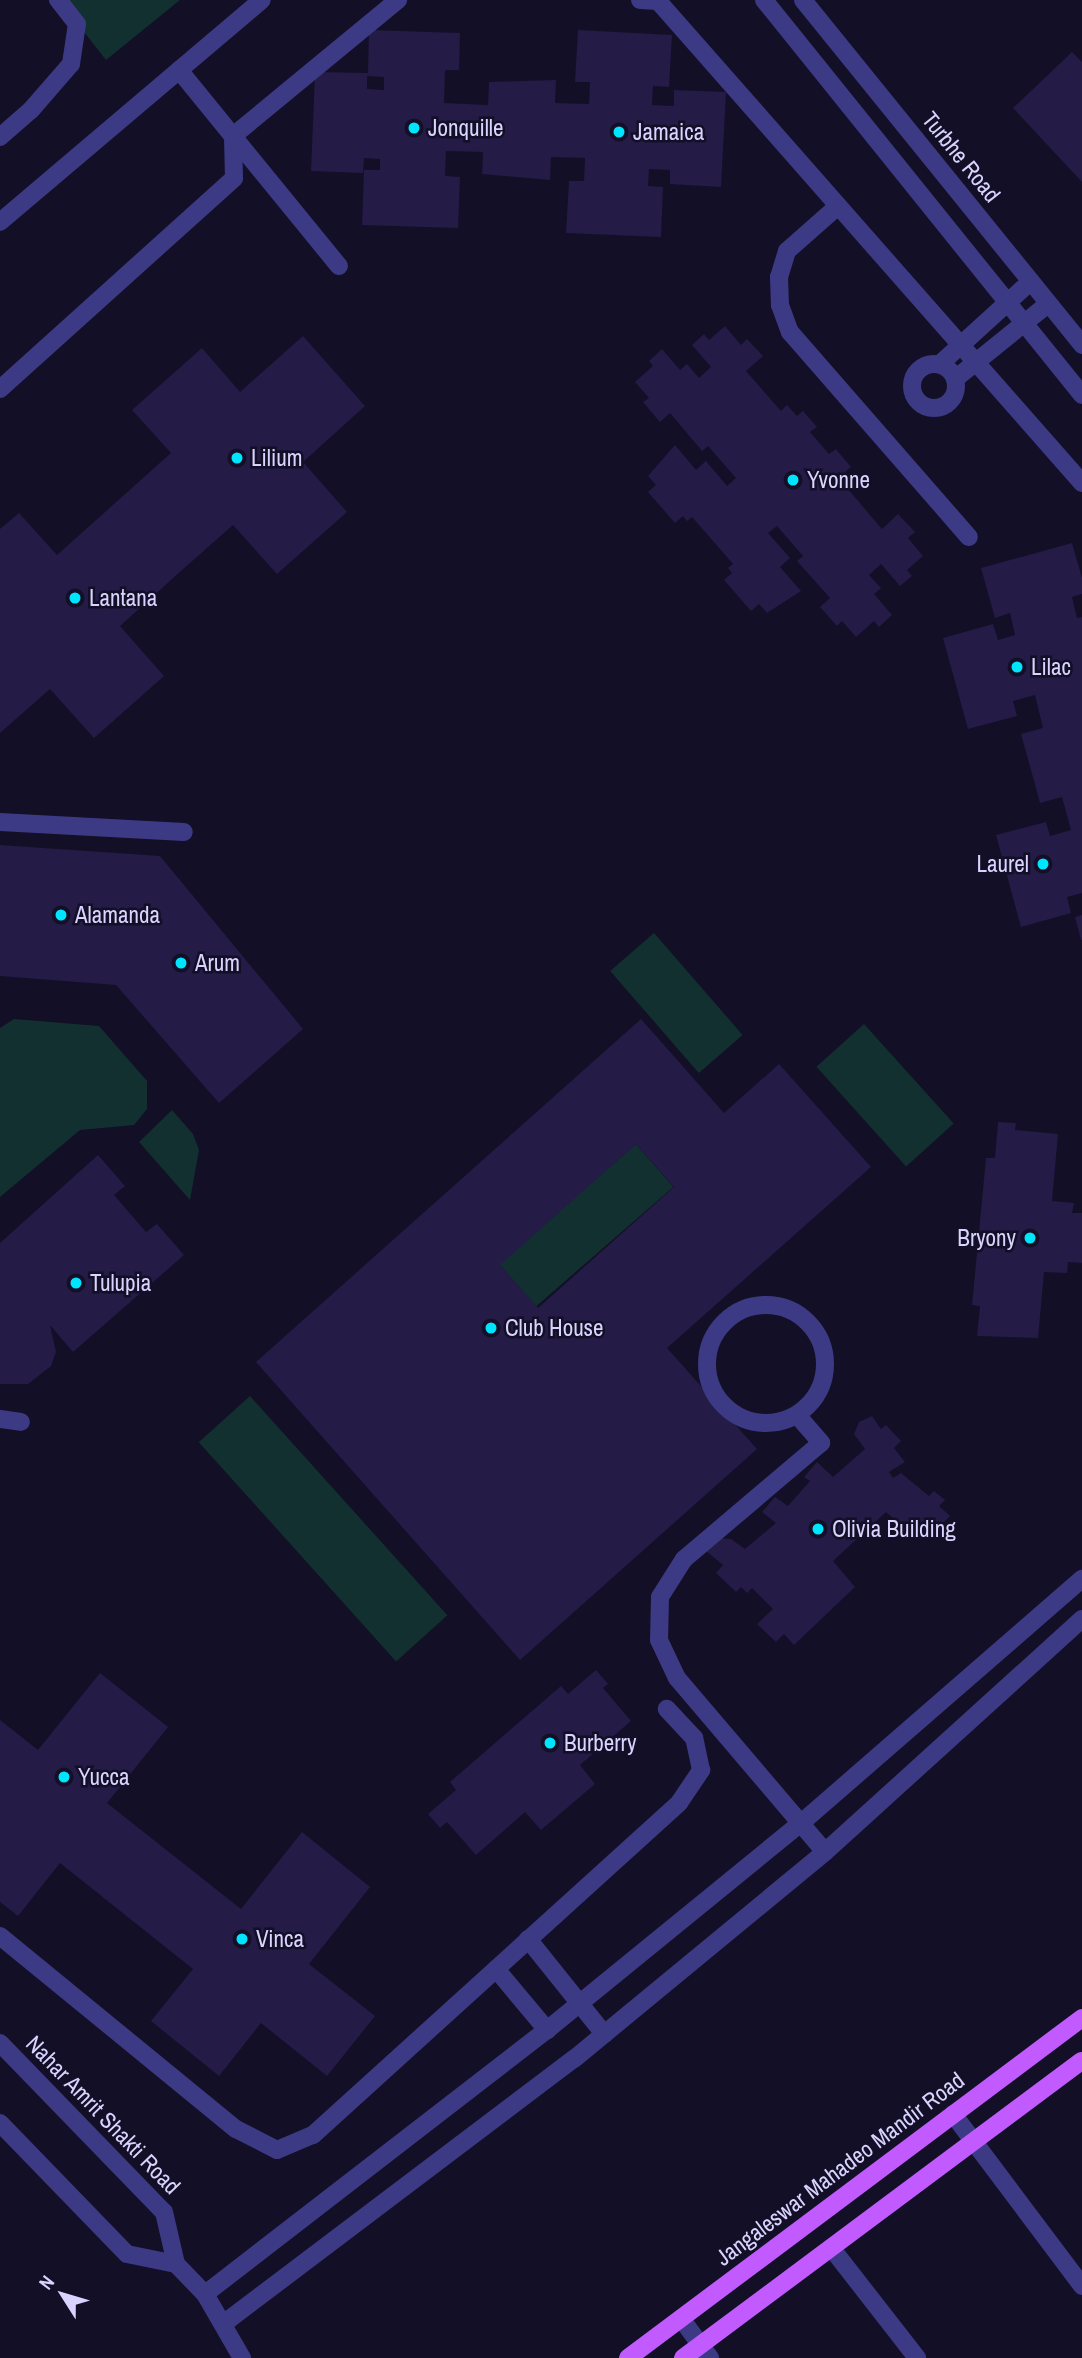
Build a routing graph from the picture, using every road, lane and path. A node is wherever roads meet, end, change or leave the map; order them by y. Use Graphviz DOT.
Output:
graph roads {
  1 [pos="58,0"];
  2 [pos="262,0"];
  3 [pos="398,0"];
  4 [pos="640,0"];
  5 [pos="764,0"];
  6 [pos="803,0"];
  7 [pos="180,70"];
  8 [pos="233,136"];
  9 [pos="0,137"];
  10 [pos="838,206"];
  11 [pos="0,222"];
  12 [pos="339,266"];
  13 [pos="1030,282"];
  14 [pos="1007,303"];
  15 [pos="1048,304"];
  16 [pos="1023,323"];
  17 [pos="960,344"];
  18 [pos="1082,345"];
  19 [pos="975,362"];
  20 [pos="940,364"];
  21 [pos="955,379"];
  22 [pos="0,389"];
  23 [pos="1082,395"];
  24 [pos="1082,483"];
  25 [pos="969,537"];
  26 [pos="0,822"];
  27 [pos="184,832"];
  28 [pos="797,1415"];
  29 [pos="0,1419"];
  30 [pos="21,1422"];
  31 [pos="1082,1579"];
  32 [pos="1082,1619"];
  33 [pos="667,1709"];
  34 [pos="800,1824"];
  35 [pos="825,1852"];
  36 [pos="0,1936"];
  37 [pos="528,1940"];
  38 [pos="496,1969"];
  39 [pos="580,2002"];
  40 [pos="1082,2018"];
  41 [pos="547,2031"];
  42 [pos="604,2035"];
  43 [pos="0,2043"];
  44 [pos="1082,2061"];
  45 [pos="953,2114"];
  46 [pos="0,2123"];
  47 [pos="974,2142"];
  48 [pos="833,2250"];
  49 [pos="176,2264"];
  50 [pos="1082,2286"];
  51 [pos="205,2294"];
  52 [pos="683,2320"];
  53 [pos="223,2324"];
  54 [pos="705,2352"];
  55 [pos="242,2358"];
  56 [pos="628,2358"];
  57 [pos="683,2358"];
  58 [pos="917,2358"];
  1 -- 9 [label="street"];
  2 -- 7 [label="street"];
  3 -- 8 [label="street"];
  4 -- 10 [label="street"];
  5 -- 14 [label="street"];
  6 -- 13 [label="street, Turbhe Road"];
  7 -- 8 [label="street"];
  7 -- 11 [label="street"];
  8 -- 12 [label="street"];
  8 -- 22 [label="street"];
  10 -- 17 [label="street"];
  10 -- 25 [label="street"];
  13 -- 14 [label="street"];
  13 -- 15 [label="street, Turbhe Road"];
  14 -- 16 [label="street"];
  14 -- 17 [label="street"];
  15 -- 16 [label="street"];
  15 -- 18 [label="street, Turbhe Road"];
  16 -- 19 [label="street"];
  16 -- 23 [label="street"];
  17 -- 19 [label="street"];
  17 -- 20 [label="street"];
  19 -- 21 [label="street"];
  19 -- 24 [label="street"];
  20 -- 21 [label="street"];
  20 -- 21 [label="street"];
  26 -- 27 [label="street"];
  28 -- 28 [label="street"];
  28 -- 34 [label="street"];
  29 -- 30 [label="street"];
  31 -- 34 [label="street"];
  32 -- 35 [label="street"];
  33 -- 37 [label="street"];
  34 -- 35 [label="street"];
  34 -- 39 [label="street"];
  35 -- 42 [label="street"];
  36 -- 38 [label="street"];
  37 -- 38 [label="street"];
  37 -- 39 [label="street"];
  38 -- 41 [label="street"];
  39 -- 41 [label="street"];
  39 -- 42 [label="street"];
  40 -- 45 [label="main road, Jangaleswar Mahadeo Mandir Road"];
  41 -- 51 [label="street"];
  42 -- 53 [label="street"];
  43 -- 49 [label="street, Nahar Amrit Shakti Road"];
  44 -- 47 [label="main road"];
  45 -- 47 [label="street"];
  45 -- 52 [label="main road, Jangaleswar Mahadeo Mandir Road"];
  46 -- 49 [label="street"];
  47 -- 48 [label="main road"];
  47 -- 50 [label="street"];
  48 -- 54 [label="main road"];
  48 -- 58 [label="street"];
  49 -- 51 [label="street"];
  51 -- 53 [label="street"];
  52 -- 54 [label="street"];
  52 -- 56 [label="main road, Jangaleswar Mahadeo Mandir Road"];
  53 -- 55 [label="street"];
  54 -- 57 [label="main road"];
}
